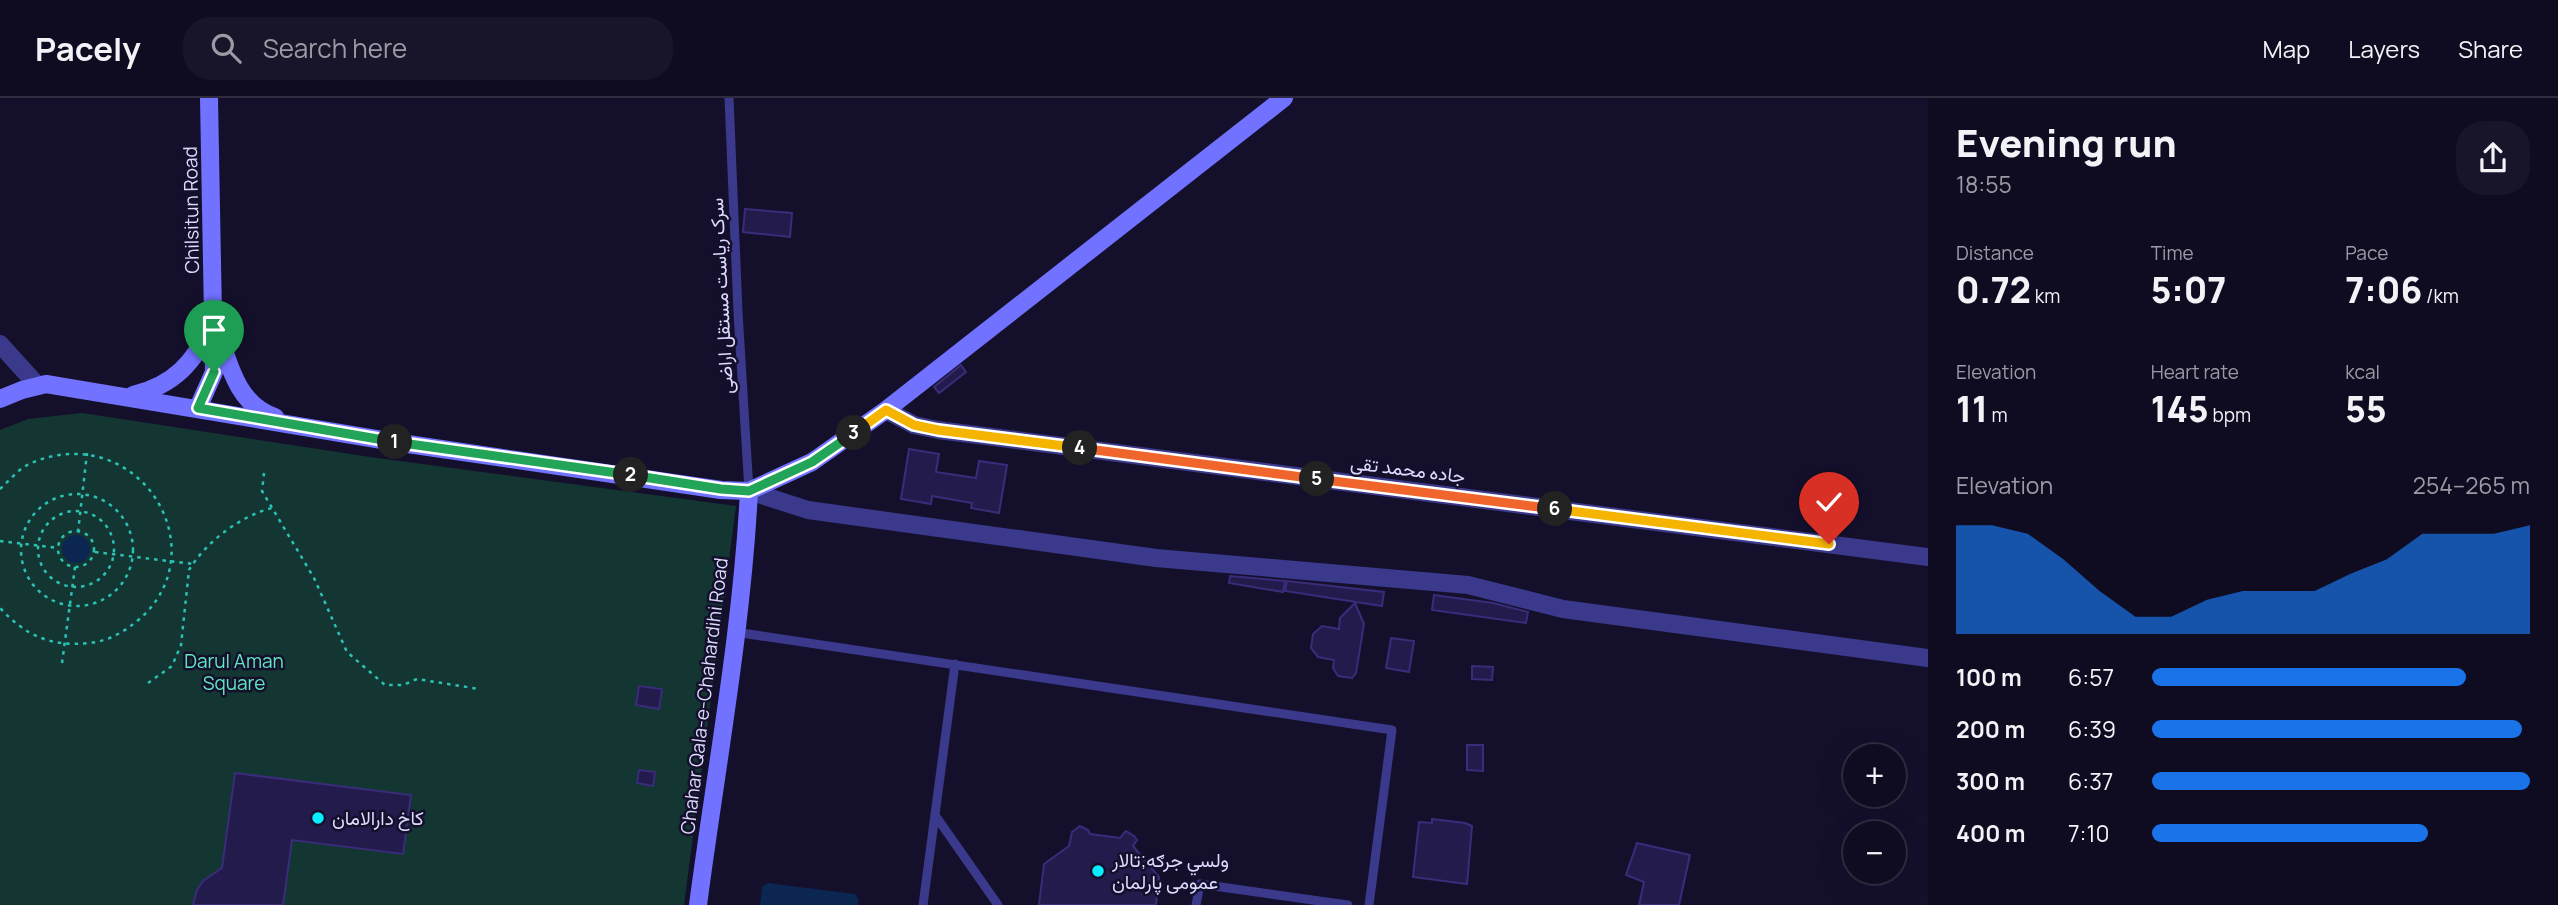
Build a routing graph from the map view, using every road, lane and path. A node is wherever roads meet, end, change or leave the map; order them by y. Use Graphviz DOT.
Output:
graph roads {
  1 [pos="209,98"];
  2 [pos="729,98"];
  3 [pos="1284,98"];
  4 [pos="215,321"];
  5 [pos="0,344"];
  6 [pos="38,386"];
  7 [pos="2,395"];
  8 [pos="129,397"];
  9 [pos="198,408"];
  10 [pos="886,410"];
  11 [pos="301,426"];
  12 [pos="88,453"];
  13 [pos="264,473"];
  14 [pos="0,489"];
  15 [pos="749,491"];
  16 [pos="83,494"];
  17 [pos="272,508"];
  18 [pos="81,511"];
  19 [pos="78,532"];
  20 [pos="0,541"];
  21 [pos="20,543"];
  22 [pos="38,545"];
  23 [pos="58,548"];
  24 [pos="94,552"];
  25 [pos="114,555"];
  26 [pos="132,557"];
  27 [pos="1928,557"];
  28 [pos="169,561"];
  29 [pos="192,564"];
  30 [pos="75,567"];
  31 [pos="73,587"];
  32 [pos="71,606"];
  33 [pos="0,608"];
  34 [pos="735,632"];
  35 [pos="65,644"];
  36 [pos="1928,658"];
  37 [pos="62,663"];
  38 [pos="955,664"];
  39 [pos="148,683"];
  40 [pos="479,689"];
  41 [pos="935,815"];
  42 [pos="698,905"];
  43 [pos="923,905"];
  44 [pos="998,905"];
  45 [pos="1196,905"];
  46 [pos="1348,905"];
  47 [pos="1369,905"];
  1 -- 4 [label="main road, Chilsitun Road"];
  2 -- 15 [label="lane, سرک ریاست مستقل اراضی"];
  3 -- 10 [label="main road"];
  4 -- 8 [label="main road"];
  4 -- 9 [label="main road"];
  4 -- 11 [label="main road"];
  5 -- 6 [label="street"];
  6 -- 7 [label="main road"];
  6 -- 8 [label="main road"];
  8 -- 9 [label="main road"];
  9 -- 11 [label="main road"];
  10 -- 15 [label="main road"];
  10 -- 27 [label="street, جاده محمد تقی"];
  11 -- 15 [label="main road"];
  12 -- 14 [label="path"];
  12 -- 16 [label="path"];
  12 -- 28 [label="path"];
  13 -- 17 [label="path"];
  15 -- 34 [label="main road, Chahar Qala-e-Chahardihi Road"];
  15 -- 36 [label="street"];
  16 -- 18 [label="path"];
  16 -- 21 [label="path"];
  16 -- 26 [label="path"];
  17 -- 29 [label="path"];
  17 -- 40 [label="path"];
  18 -- 19 [label="path"];
  18 -- 22 [label="path"];
  18 -- 25 [label="path"];
  19 -- 23 [label="path"];
  19 -- 24 [label="path"];
  20 -- 21 [label="path"];
  21 -- 22 [label="path"];
  21 -- 32 [label="path"];
  22 -- 23 [label="path"];
  22 -- 31 [label="path"];
  23 -- 30 [label="path"];
  24 -- 25 [label="path"];
  24 -- 30 [label="path"];
  25 -- 26 [label="path"];
  25 -- 31 [label="path"];
  26 -- 28 [label="path"];
  26 -- 32 [label="path"];
  28 -- 29 [label="path"];
  28 -- 35 [label="path"];
  29 -- 39 [label="path"];
  30 -- 31 [label="path"];
  31 -- 32 [label="path"];
  32 -- 35 [label="path"];
  33 -- 35 [label="path"];
  34 -- 38 [label="lane"];
  34 -- 42 [label="main road, Chahar Qala-e-Chahardihi Road"];
  35 -- 37 [label="path"];
  38 -- 41 [label="lane"];
  38 -- 47 [label="lane"];
  41 -- 43 [label="lane"];
  41 -- 44 [label="lane"];
  45 -- 46 [label="lane"];
}
